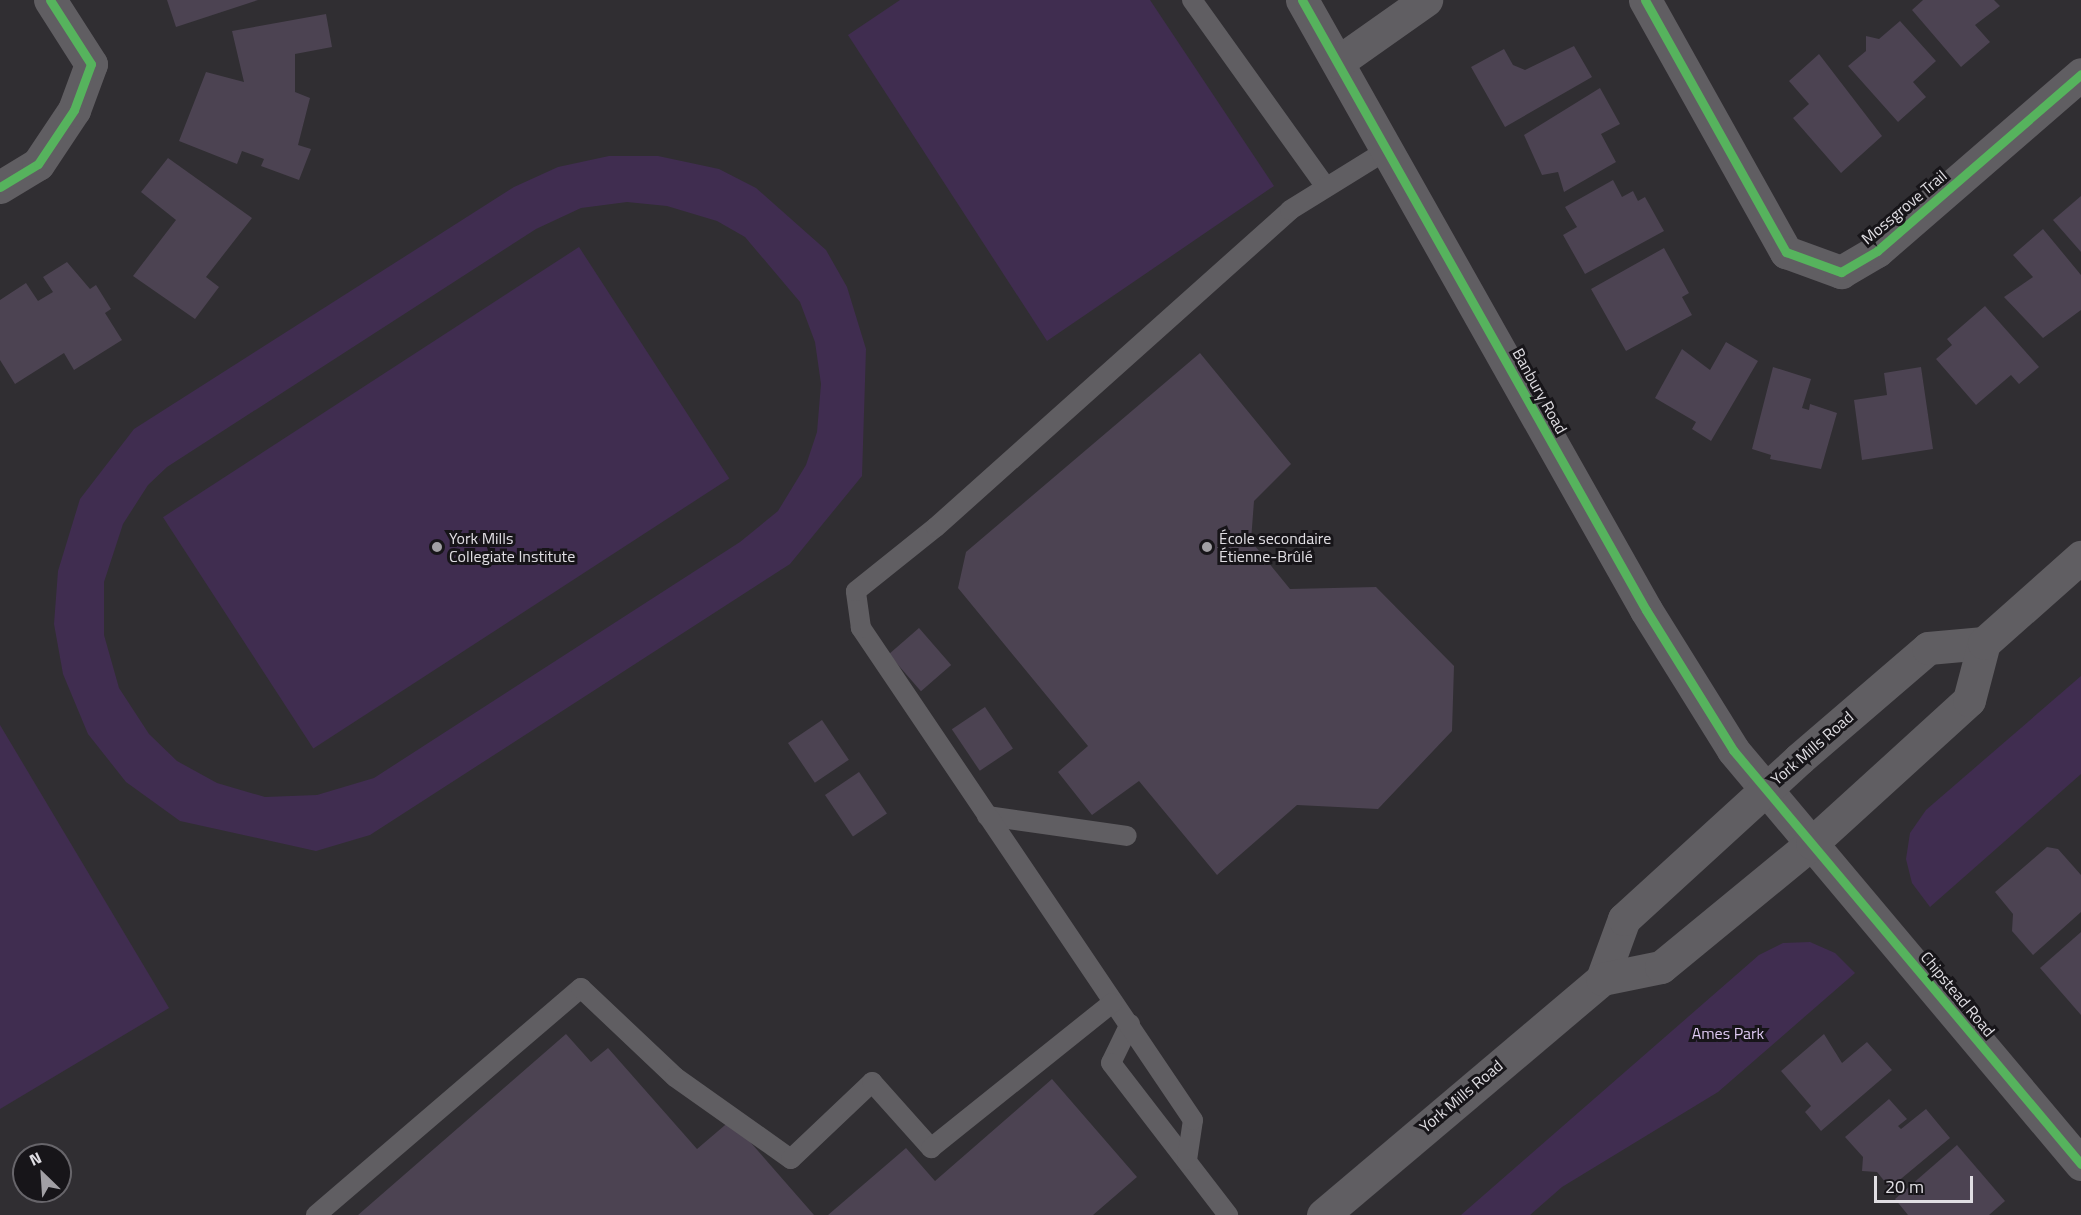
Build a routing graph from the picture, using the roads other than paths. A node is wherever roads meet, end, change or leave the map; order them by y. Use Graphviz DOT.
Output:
graph roads {
  1 [pos="50,0"];
  2 [pos="1192,0"];
  3 [pos="1302,0"];
  4 [pos="1426,0"];
  5 [pos="1645,0"];
  6 [pos="1338,62"];
  7 [pos="2081,74"];
  8 [pos="1387,150"];
  9 [pos="0,187"];
  10 [pos="1326,187"];
  11 [pos="2081,557"];
  12 [pos="1984,643"];
  13 [pos="1764,790"];
  14 [pos="987,816"];
  15 [pos="1127,836"];
  16 [pos="1812,843"];
  17 [pos="1602,979"];
  18 [pos="1112,1003"];
  19 [pos="1130,1024"];
  20 [pos="1187,1160"];
  21 [pos="2081,1164"];
  22 [pos="316,1215"];
  23 [pos="1228,1215"];
  24 [pos="1323,1215"];
  1 -- 9 [label="street"];
  2 -- 10 [label="lane"];
  3 -- 6 [label="street, Banbury Road"];
  4 -- 6 [label="street"];
  5 -- 7 [label="street, Mossgrove Trail"];
  6 -- 8 [label="street, Banbury Road"];
  8 -- 10 [label="lane"];
  8 -- 13 [label="street, Banbury Road"];
  10 -- 14 [label="lane"];
  11 -- 12 [label="street"];
  12 -- 13 [label="street, York Mills Road"];
  12 -- 16 [label="street, York Mills Road"];
  13 -- 16 [label="street, Banbury Road"];
  13 -- 17 [label="street, York Mills Road"];
  14 -- 15 [label="lane"];
  14 -- 18 [label="lane"];
  16 -- 17 [label="street, York Mills Road"];
  16 -- 21 [label="street, Chipstead Road"];
  17 -- 24 [label="street, York Mills Road"];
  18 -- 19 [label="lane"];
  18 -- 22 [label="lane"];
  19 -- 20 [label="lane"];
  19 -- 20 [label="lane"];
  20 -- 23 [label="lane"];
}
